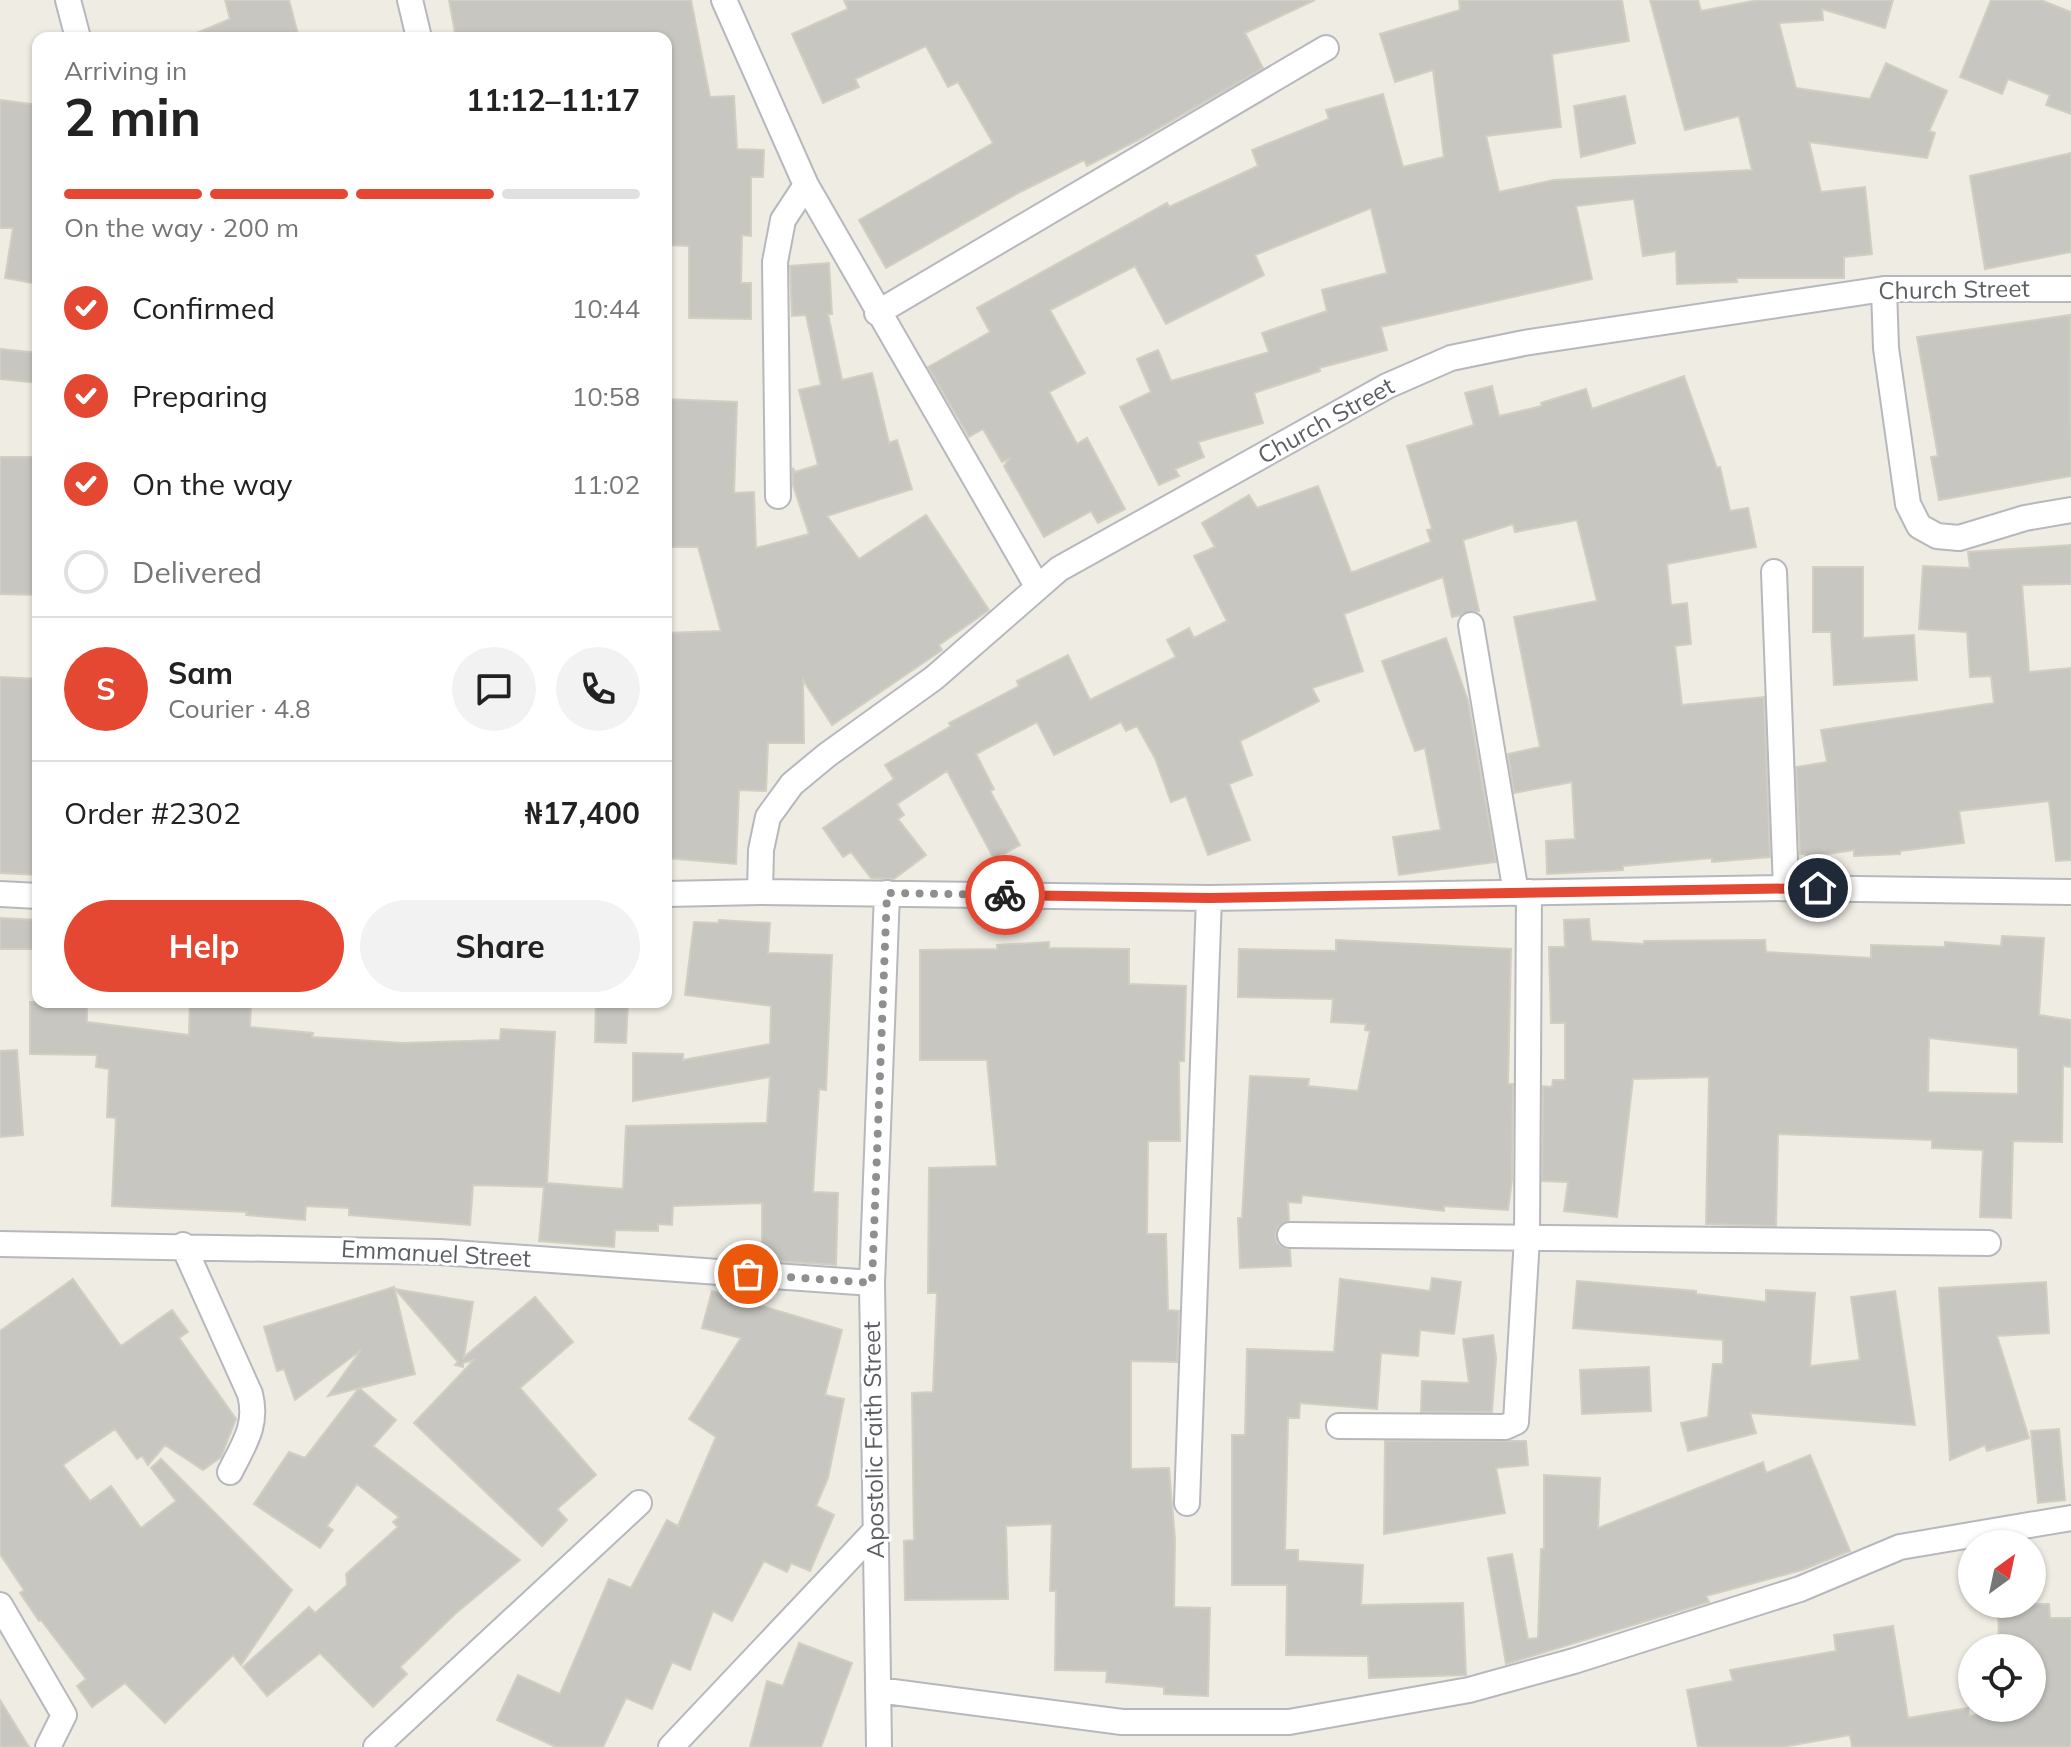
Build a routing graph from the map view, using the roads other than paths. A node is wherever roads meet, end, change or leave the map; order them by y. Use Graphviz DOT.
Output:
graph roads {
  1 [pos="68,0"];
  2 [pos="410,0"];
  3 [pos="725,0"];
  4 [pos="76,32"];
  5 [pos="418,32"];
  6 [pos="1326,48"];
  7 [pos="806,185"];
  8 [pos="1884,289"];
  9 [pos="2071,289"];
  10 [pos="877,313"];
  11 [pos="778,496"];
  12 [pos="2071,510"];
  13 [pos="1774,572"];
  14 [pos="1037,586"];
  15 [pos="1471,625"];
  16 [pos="1786,888"];
  17 [pos="760,892"];
  18 [pos="2071,892"];
  19 [pos="887,893"];
  20 [pos="1523,893"];
  21 [pos="0,894"];
  22 [pos="672,894"];
  23 [pos="32,896"];
  24 [pos="1209,898"];
  25 [pos="1290,1235"];
  26 [pos="1527,1238"];
  27 [pos="1988,1243"];
  28 [pos="0,1244"];
  29 [pos="183,1245"];
  30 [pos="872,1283"];
  31 [pos="1339,1426"];
  32 [pos="230,1472"];
  33 [pos="639,1503"];
  34 [pos="1187,1503"];
  35 [pos="2071,1518"];
  36 [pos="875,1531"];
  37 [pos="0,1605"];
  38 [pos="878,1690"];
  39 [pos="48,1747"];
  40 [pos="376,1747"];
  41 [pos="671,1747"];
  42 [pos="879,1747"];
  1 -- 4 [label="street"];
  2 -- 5 [label="street"];
  3 -- 7 [label="street"];
  6 -- 10 [label="street"];
  7 -- 10 [label="street"];
  7 -- 11 [label="street"];
  8 -- 9 [label="street, Church Street"];
  8 -- 12 [label="street"];
  8 -- 14 [label="street, Church Street"];
  10 -- 14 [label="street"];
  13 -- 16 [label="street"];
  14 -- 17 [label="street, Church Street"];
  15 -- 20 [label="street"];
  16 -- 18 [label="street"];
  16 -- 20 [label="street"];
  17 -- 19 [label="street"];
  17 -- 22 [label="street"];
  19 -- 24 [label="street"];
  19 -- 30 [label="street, Apostolic Faith Street"];
  20 -- 24 [label="street"];
  20 -- 26 [label="street"];
  21 -- 23 [label="street"];
  24 -- 34 [label="street"];
  25 -- 26 [label="street"];
  26 -- 27 [label="street"];
  26 -- 31 [label="street"];
  28 -- 29 [label="street, Emmanuel Street"];
  29 -- 30 [label="street, Emmanuel Street"];
  29 -- 32 [label="street"];
  30 -- 36 [label="street, Apostolic Faith Street"];
  33 -- 40 [label="street"];
  35 -- 38 [label="street"];
  36 -- 38 [label="street, Apostolic Faith Street"];
  36 -- 41 [label="street"];
  37 -- 39 [label="street"];
  38 -- 42 [label="street, Apostolic Faith Street"];
}
